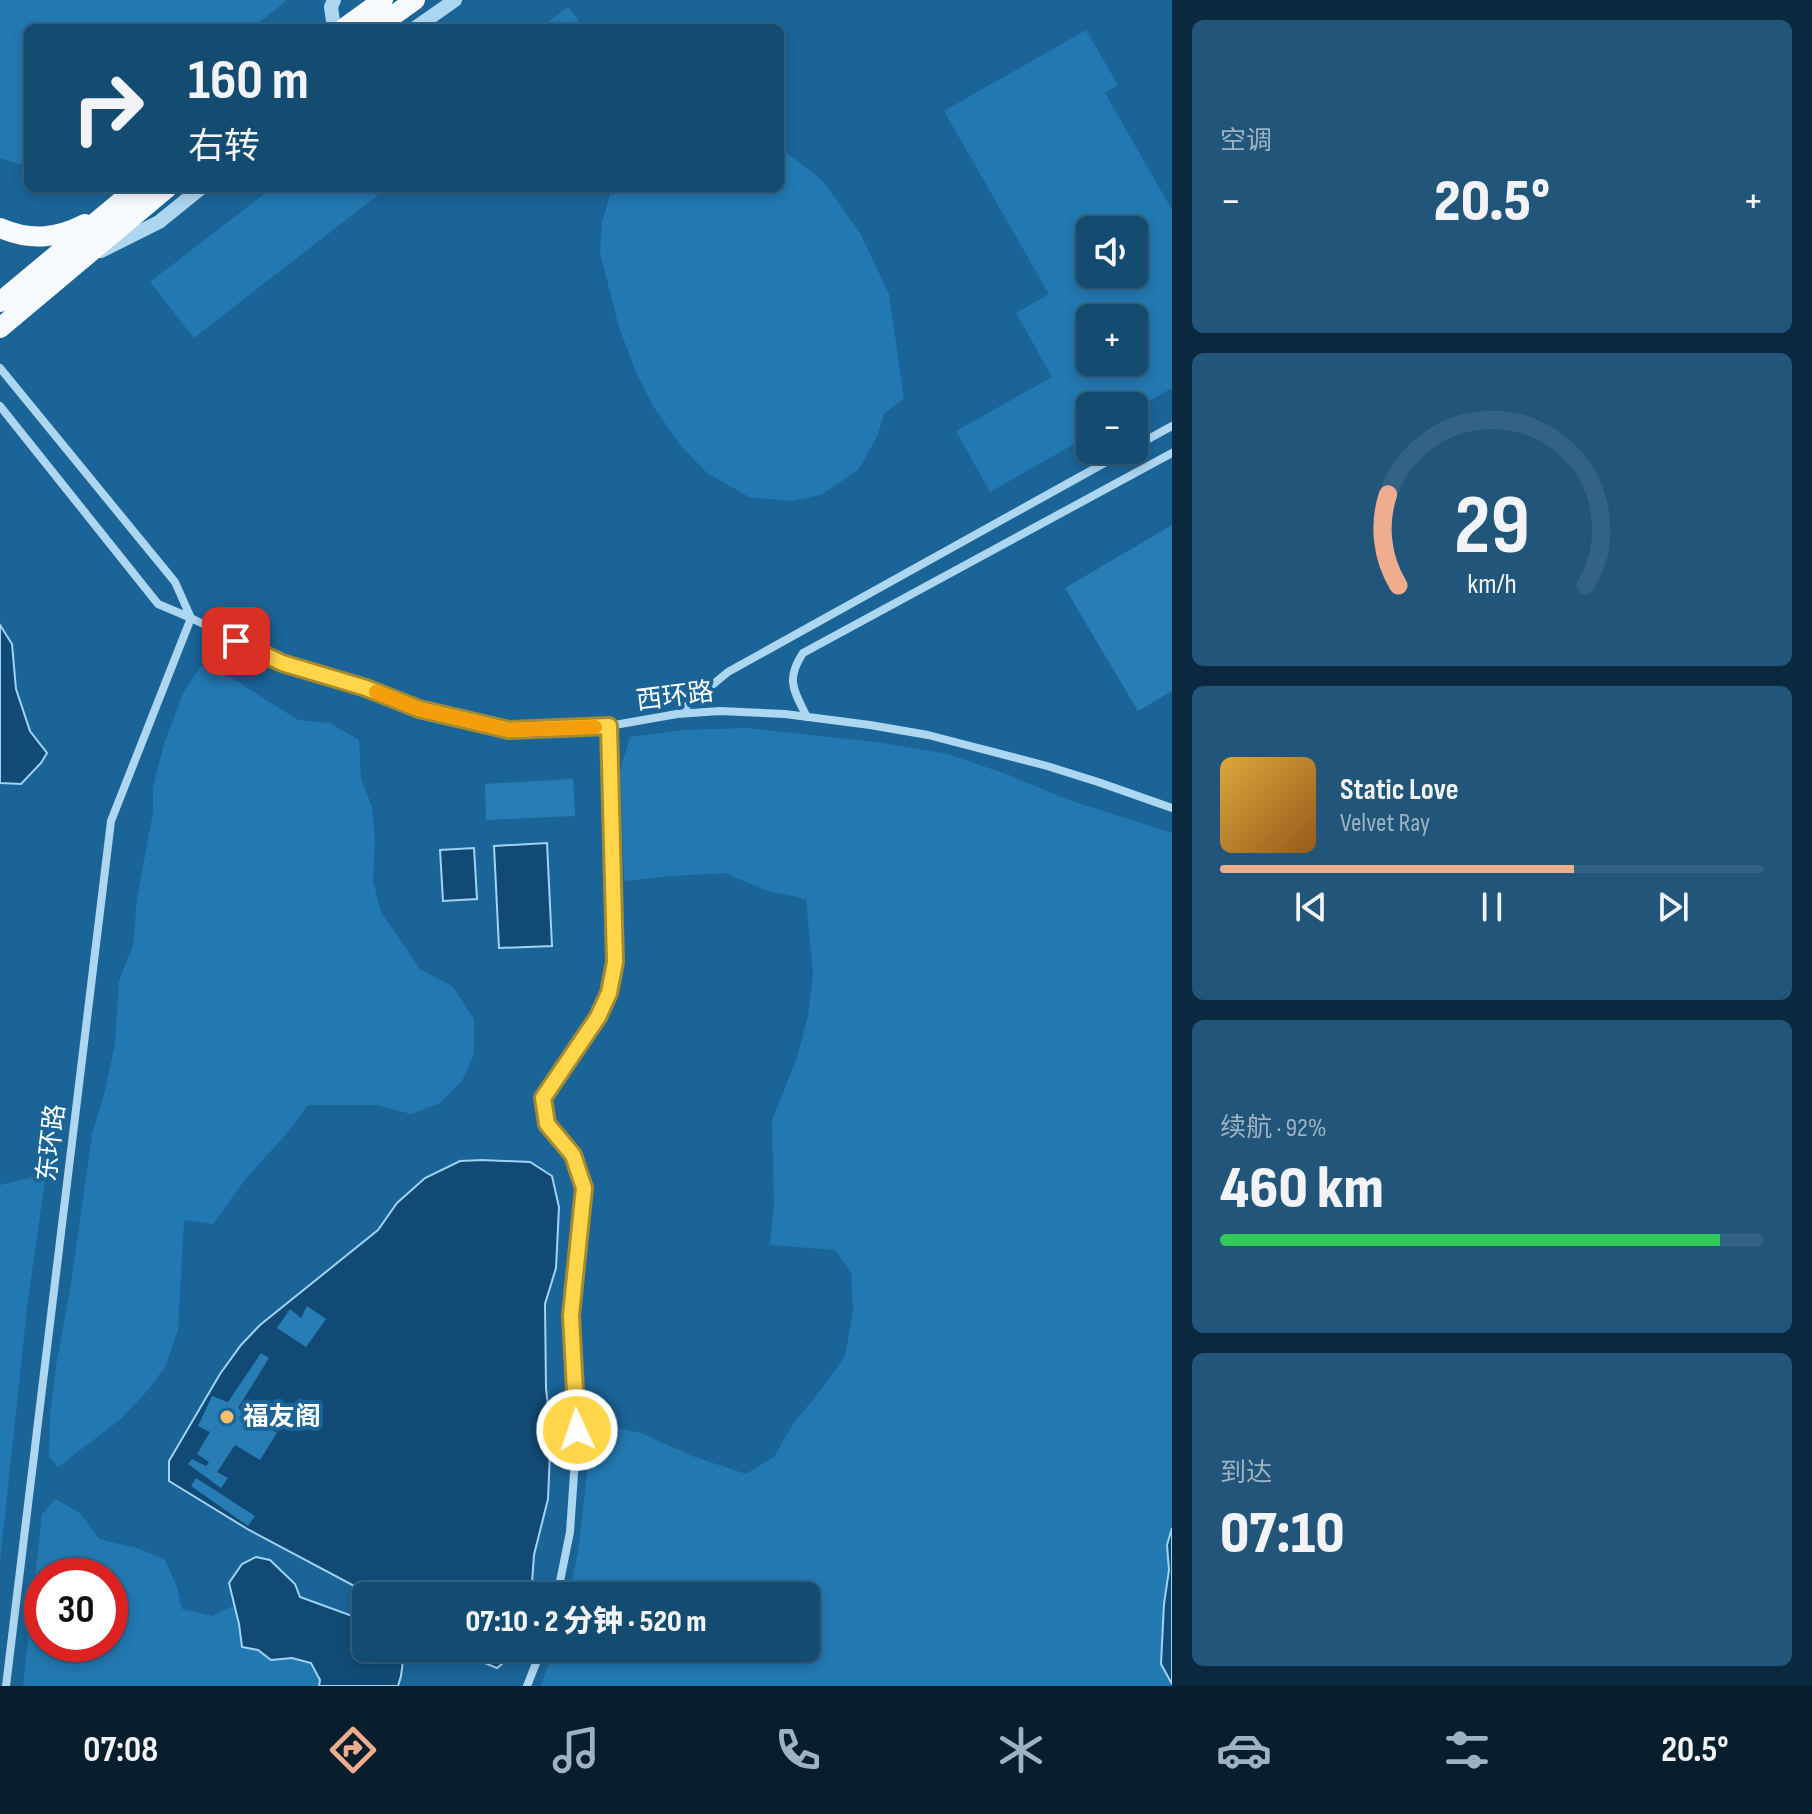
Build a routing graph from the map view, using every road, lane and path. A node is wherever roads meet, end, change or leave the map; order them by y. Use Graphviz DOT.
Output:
graph roads {
  1 [pos="334,0"];
  2 [pos="383,0"];
  3 [pos="415,0"];
  4 [pos="455,0"];
  5 [pos="333,24"];
  6 [pos="350,24"];
  7 [pos="382,24"];
  8 [pos="421,24"];
  9 [pos="132,192"];
  10 [pos="162,192"];
  11 [pos="196,192"];
  12 [pos="106,214"];
  13 [pos="0,228"];
  14 [pos="79,261"];
  15 [pos="4,305"];
  16 [pos="0,368"];
  17 [pos="0,406"];
  18 [pos="1172,426"];
  19 [pos="1148,439"];
  20 [pos="1172,453"];
  21 [pos="1103,464"];
  22 [pos="191,618"];
  23 [pos="677,714"];
  24 [pos="807,717"];
  25 [pos="609,726"];
  26 [pos="1172,808"];
  27 [pos="560,1582"];
  28 [pos="536,1662"];
  29 [pos="6,1686"];
  30 [pos="527,1686"];
  1 -- 5 [label="street"];
  2 -- 6 [label="main road"];
  3 -- 7 [label="main road"];
  4 -- 8 [label="street"];
  9 -- 12 [label="main road"];
  10 -- 14 [label="main road"];
  11 -- 14 [label="street"];
  12 -- 13 [label="main road"];
  12 -- 15 [label="main road"];
  14 -- 15 [label="main road"];
  16 -- 22 [label="street"];
  17 -- 22 [label="street, 西环路"];
  18 -- 19 [label="street"];
  20 -- 24 [label="street"];
  21 -- 23 [label="street"];
  22 -- 25 [label="street, 西环路"];
  22 -- 29 [label="street, 东环路"];
  23 -- 24 [label="street, 西环路"];
  23 -- 25 [label="street, 西环路"];
  24 -- 26 [label="street, 西环路"];
  25 -- 27 [label="street"];
  28 -- 30 [label="street"];
}
